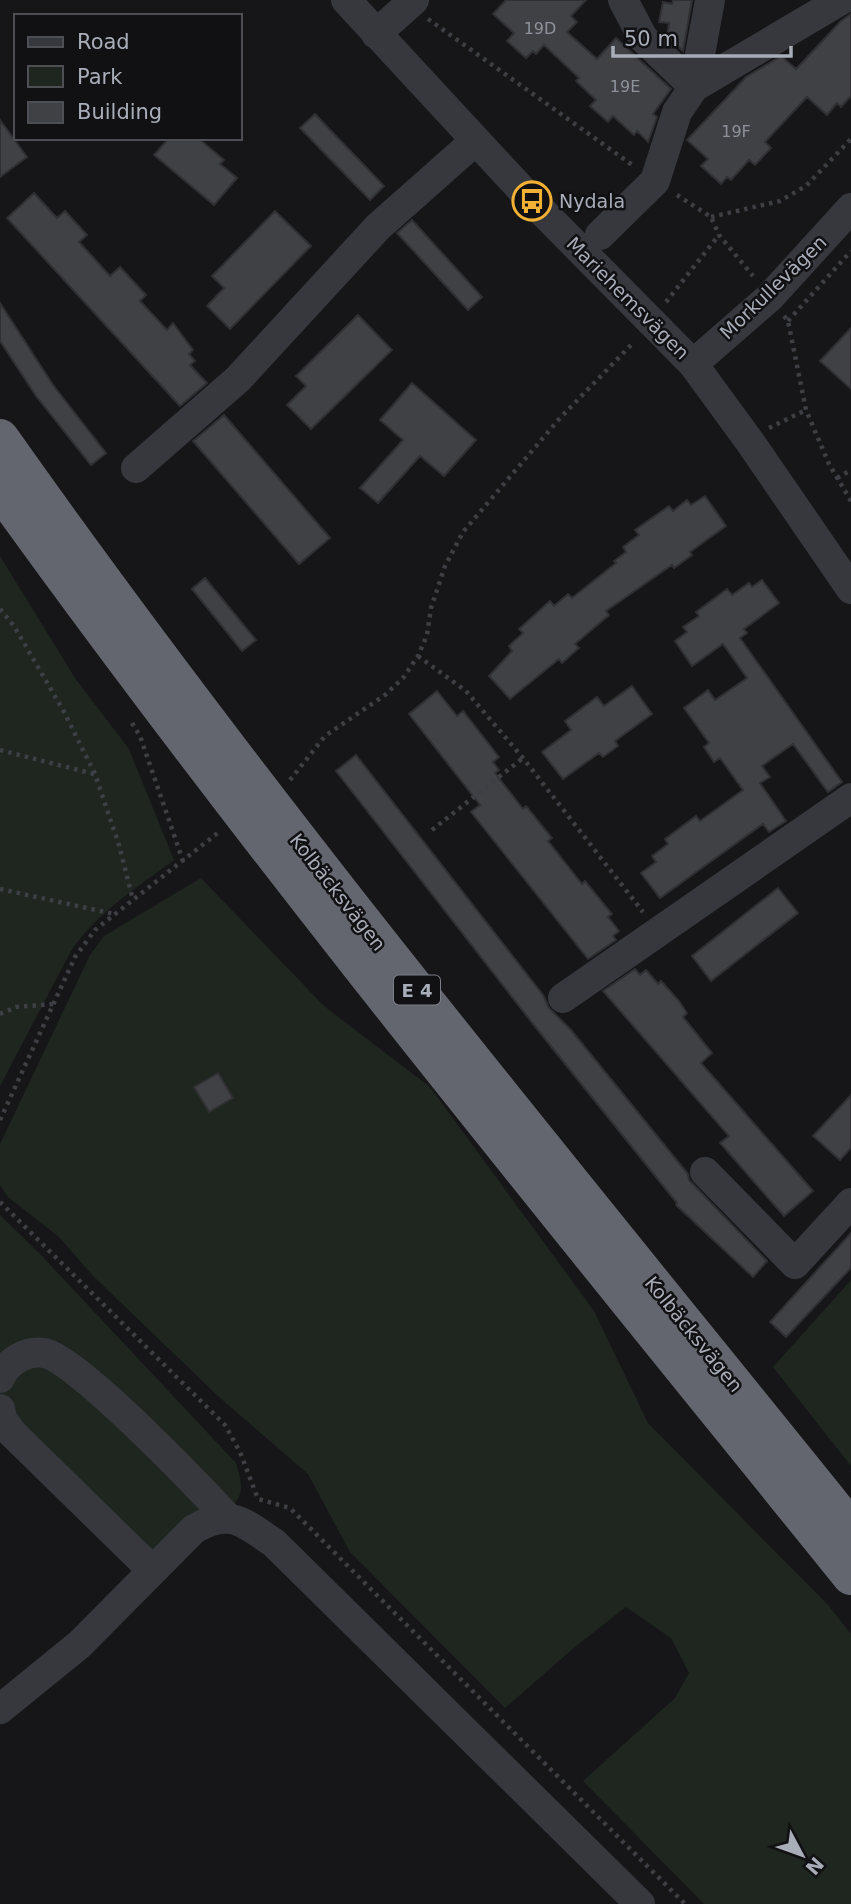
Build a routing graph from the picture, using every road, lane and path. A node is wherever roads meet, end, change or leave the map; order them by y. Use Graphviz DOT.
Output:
graph roads {
  1 [pos="346,0"];
  2 [pos="414,0"];
  3 [pos="623,0"];
  4 [pos="710,0"];
  5 [pos="841,0"];
  6 [pos="376,34"];
  7 [pos="694,87"];
  8 [pos="851,139"];
  9 [pos="475,141"];
  10 [pos="851,208"];
  11 [pos="711,217"];
  12 [pos="600,235"];
  13 [pos="719,235"];
  14 [pos="851,251"];
  15 [pos="675,291"];
  16 [pos="788,321"];
  17 [pos="636,339"];
  18 [pos="693,364"];
  19 [pos="777,423"];
  20 [pos="0,438"];
  21 [pos="135,468"];
  22 [pos="851,470"];
  23 [pos="837,478"];
  24 [pos="0,489"];
  25 [pos="851,501"];
  26 [pos="851,589"];
  27 [pos="0,609"];
  28 [pos="418,656"];
  29 [pos="129,717"];
  30 [pos="0,750"];
  31 [pos="523,758"];
  32 [pos="95,774"];
  33 [pos="281,786"];
  34 [pos="851,798"];
  35 [pos="226,827"];
  36 [pos="432,830"];
  37 [pos="183,861"];
  38 [pos="0,889"];
  39 [pos="132,900"];
  40 [pos="114,914"];
  41 [pos="657,931"];
  42 [pos="563,998"];
  43 [pos="54,1004"];
  44 [pos="0,1014"];
  45 [pos="0,1120"];
  46 [pos="705,1172"];
  47 [pos="0,1202"];
  48 [pos="851,1203"];
  49 [pos="0,1378"];
  50 [pos="0,1409"];
  51 [pos="227,1517"];
  52 [pos="851,1529"];
  53 [pos="152,1570"];
  54 [pos="851,1576"];
  55 [pos="0,1710"];
  56 [pos="640,1904"];
  57 [pos="685,1904"];
  1 -- 6 [label="street, Mariehemsvägen"];
  2 -- 6 [label="street"];
  3 -- 7 [label="street"];
  4 -- 7 [label="street"];
  5 -- 7 [label="street"];
  6 -- 9 [label="street, Mariehemsvägen"];
  7 -- 12 [label="street"];
  8 -- 11 [label="path"];
  9 -- 18 [label="street, Mariehemsvägen"];
  9 -- 21 [label="street"];
  10 -- 18 [label="street, Morkullevägen"];
  13 -- 15 [label="path"];
  14 -- 16 [label="path"];
  17 -- 28 [label="path"];
  18 -- 26 [label="street, Mariehemsvägen"];
  19 -- 23 [label="path"];
  20 -- 52 [label="highway, Kolbäcksvägen / E 4"];
  22 -- 23 [label="path"];
  23 -- 25 [label="path"];
  24 -- 54 [label="highway, Kolbäcksvägen / E 4"];
  27 -- 32 [label="path"];
  28 -- 31 [label="path"];
  28 -- 33 [label="path"];
  29 -- 37 [label="path"];
  30 -- 32 [label="path"];
  31 -- 36 [label="path"];
  31 -- 41 [label="path"];
  32 -- 39 [label="path"];
  34 -- 41 [label="street"];
  35 -- 37 [label="path"];
  37 -- 39 [label="path"];
  38 -- 40 [label="path"];
  39 -- 40 [label="path"];
  40 -- 43 [label="path"];
  41 -- 42 [label="street"];
  43 -- 44 [label="path"];
  43 -- 45 [label="path"];
  46 -- 48 [label="street"];
  47 -- 57 [label="path"];
  49 -- 51 [label="street"];
  50 -- 53 [label="street"];
  51 -- 53 [label="street"];
  51 -- 56 [label="street"];
  53 -- 55 [label="street"];
}
